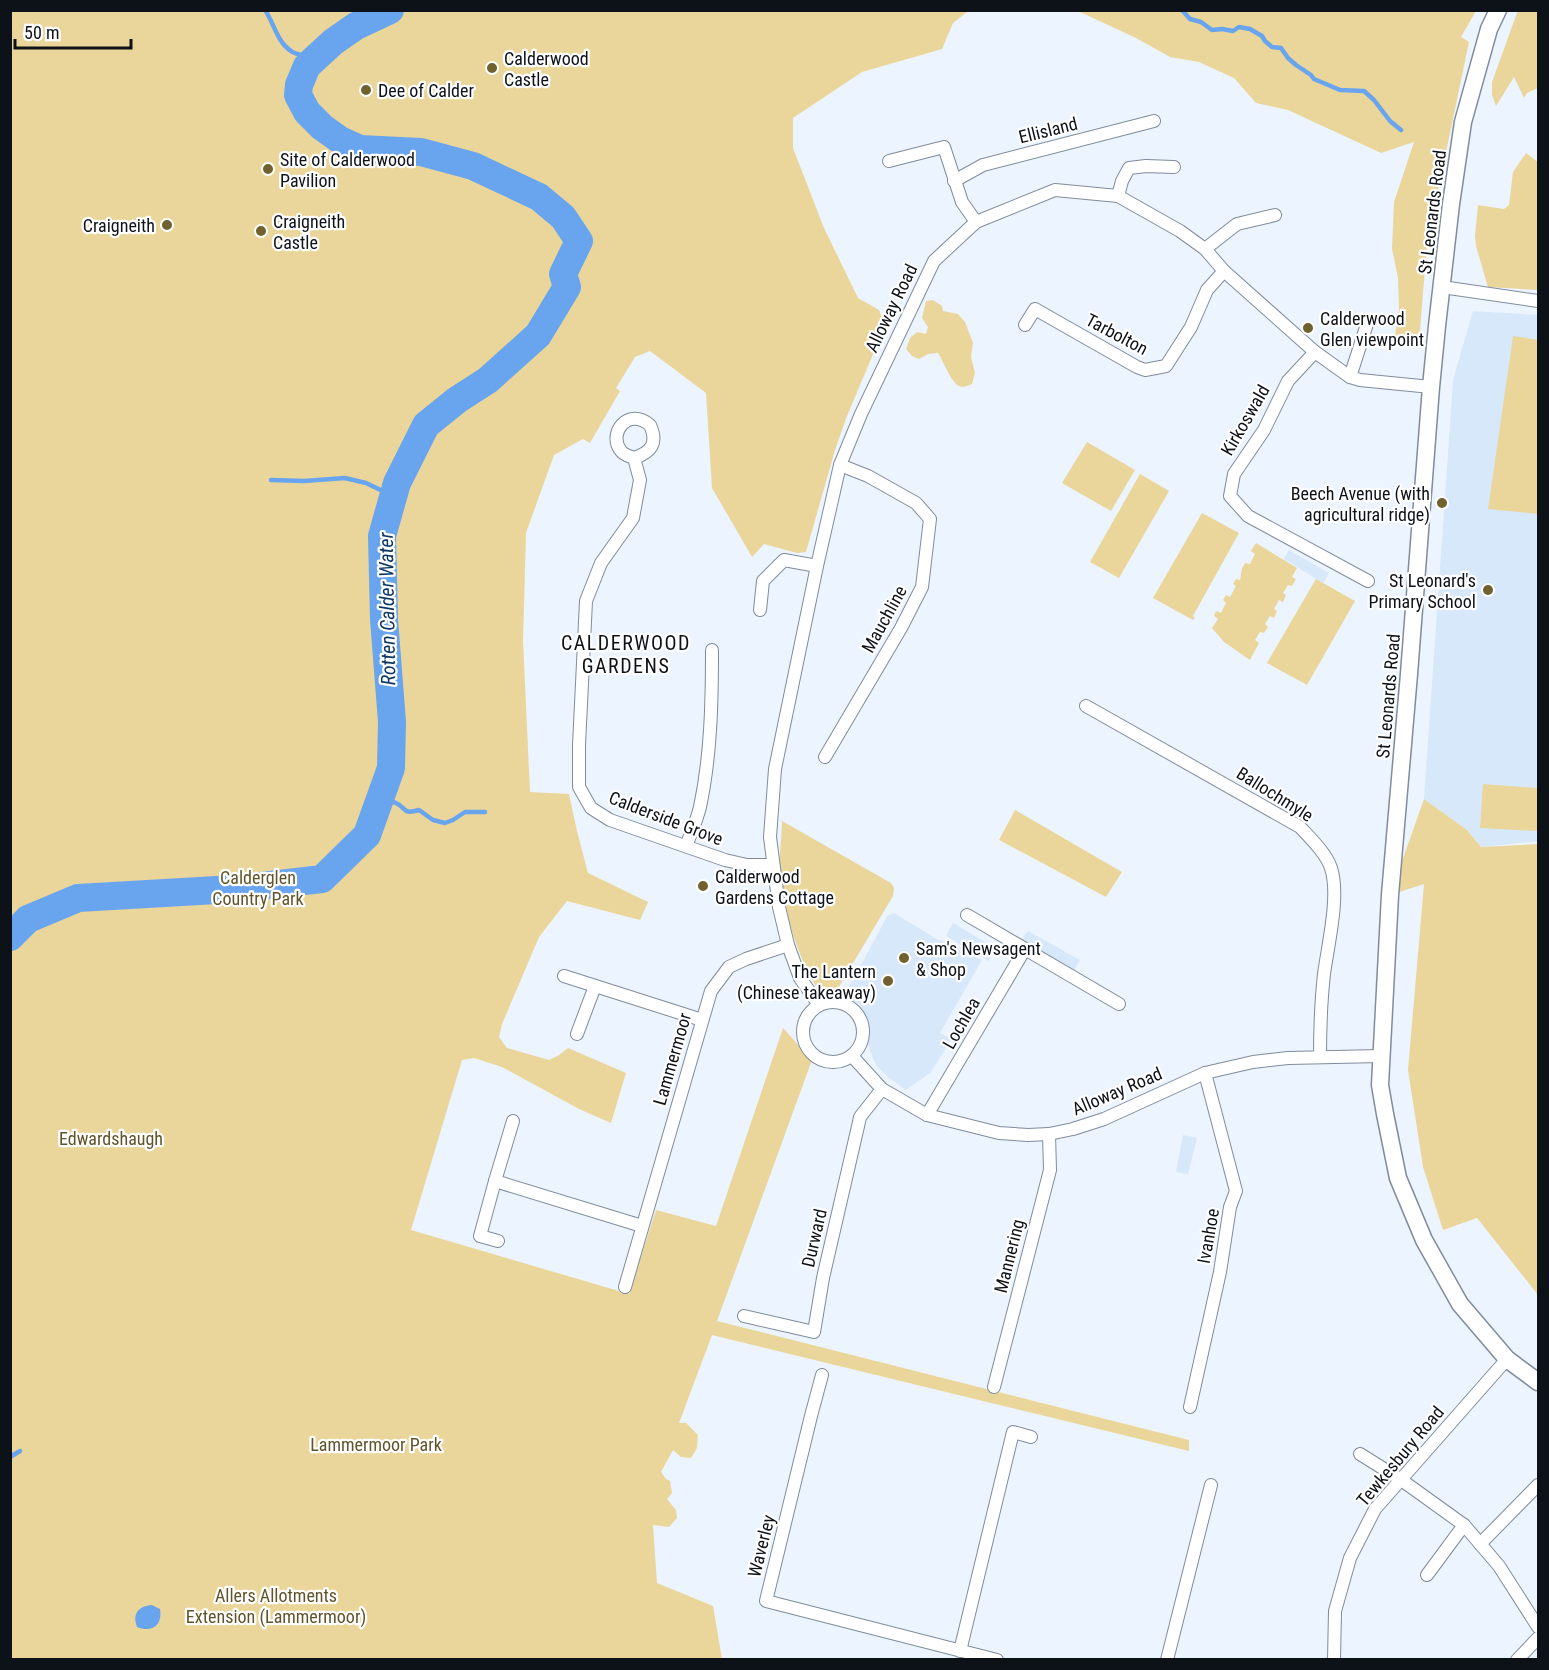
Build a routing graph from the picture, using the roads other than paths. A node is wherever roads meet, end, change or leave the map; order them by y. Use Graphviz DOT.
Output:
graph roads {
  1 [pos="1498,10"];
  2 [pos="1154,121"];
  3 [pos="889,160"];
  4 [pos="1174,167"];
  5 [pos="954,181"];
  6 [pos="1118,196"];
  7 [pos="1275,215"];
  8 [pos="976,222"];
  9 [pos="1205,249"];
  10 [pos="1224,272"];
  11 [pos="1442,287"];
  12 [pos="1539,301"];
  13 [pos="1367,324"];
  14 [pos="1025,325"];
  15 [pos="1315,352"];
  16 [pos="1350,377"];
  17 [pos="1431,387"];
  18 [pos="634,458"];
  19 [pos="840,465"];
  20 [pos="817,566"];
  21 [pos="1368,581"];
  22 [pos="760,610"];
  23 [pos="712,650"];
  24 [pos="1086,706"];
  25 [pos="825,757"];
  26 [pos="686,846"];
  27 [pos="772,865"];
  28 [pos="967,915"];
  29 [pos="788,945"];
  30 [pos="1025,949"];
  31 [pos="564,976"];
  32 [pos="595,986"];
  33 [pos="1119,1004"];
  34 [pos="819,1005"];
  35 [pos="702,1020"];
  36 [pos="577,1034"];
  37 [pos="852,1056"];
  38 [pos="1381,1056"];
  39 [pos="1320,1057"];
  40 [pos="1205,1072"];
  41 [pos="882,1089"];
  42 [pos="927,1115"];
  43 [pos="513,1121"];
  44 [pos="1049,1134"];
  45 [pos="495,1181"];
  46 [pos="642,1226"];
  47 [pos="498,1241"];
  48 [pos="625,1287"];
  49 [pos="744,1316"];
  50 [pos="1507,1359"];
  51 [pos="822,1375"];
  52 [pos="1539,1382"];
  53 [pos="994,1387"];
  54 [pos="1190,1407"];
  55 [pos="1031,1437"];
  56 [pos="1360,1454"];
  57 [pos="1400,1479"];
  58 [pos="1212,1485"];
  59 [pos="1539,1485"];
  60 [pos="1464,1525"];
  61 [pos="1480,1544"];
  62 [pos="1427,1575"];
  63 [pos="1539,1626"];
  64 [pos="1539,1638"];
  65 [pos="960,1650"];
  66 [pos="997,1659"];
  67 [pos="1167,1659"];
  68 [pos="1334,1659"];
  69 [pos="1517,1659"];
  1 -- 11 [label="street, St Leonards Road"];
  2 -- 5 [label="street, Ellisland"];
  3 -- 5 [label="street"];
  4 -- 6 [label="street"];
  5 -- 8 [label="street"];
  6 -- 8 [label="street, Alloway Road"];
  6 -- 9 [label="street, Alloway Road"];
  7 -- 9 [label="street"];
  8 -- 19 [label="street, Alloway Road"];
  9 -- 10 [label="street, Alloway Road"];
  10 -- 14 [label="street, Tarbolton"];
  10 -- 15 [label="street, Alloway Road"];
  11 -- 12 [label="street"];
  11 -- 17 [label="street, St Leonards Road"];
  13 -- 16 [label="street"];
  15 -- 16 [label="street, Alloway Road"];
  15 -- 21 [label="street, Kirkoswald"];
  16 -- 17 [label="street, Alloway Road"];
  17 -- 38 [label="street, St Leonards Road"];
  18 -- 26 [label="street, Calderside Grove"];
  19 -- 20 [label="street, Alloway Road"];
  19 -- 25 [label="street, Mauchline"];
  20 -- 22 [label="street"];
  20 -- 27 [label="street, Alloway Road"];
  23 -- 26 [label="street"];
  24 -- 39 [label="street, Ballochmyle"];
  26 -- 27 [label="street, Calderside Grove"];
  27 -- 29 [label="street, Alloway Road"];
  28 -- 30 [label="street"];
  29 -- 34 [label="street, Alloway Road"];
  29 -- 35 [label="street, Lammermoor"];
  30 -- 33 [label="street"];
  30 -- 42 [label="street, Lochlea"];
  31 -- 32 [label="street"];
  32 -- 35 [label="street"];
  32 -- 36 [label="street"];
  34 -- 37 [label="street"];
  34 -- 37 [label="street"];
  35 -- 46 [label="street, Lammermoor"];
  37 -- 41 [label="street, Alloway Road"];
  38 -- 39 [label="street, Alloway Road"];
  38 -- 50 [label="street, St Leonards Road"];
  39 -- 40 [label="street, Alloway Road"];
  40 -- 44 [label="street, Alloway Road"];
  40 -- 54 [label="street, Ivanhoe"];
  41 -- 42 [label="street, Alloway Road"];
  41 -- 49 [label="street, Durward"];
  42 -- 44 [label="street, Alloway Road"];
  43 -- 45 [label="street"];
  44 -- 53 [label="street, Mannering"];
  45 -- 46 [label="street"];
  45 -- 47 [label="street"];
  46 -- 48 [label="street, Lammermoor"];
  50 -- 52 [label="street, St Leonards Road"];
  50 -- 57 [label="street, Tewkesbury Road"];
  51 -- 65 [label="street, Waverley"];
  55 -- 65 [label="street"];
  56 -- 57 [label="street"];
  57 -- 60 [label="street"];
  57 -- 68 [label="street, Tewkesbury Road"];
  58 -- 67 [label="street"];
  59 -- 61 [label="street"];
  60 -- 61 [label="street"];
  60 -- 62 [label="street"];
  61 -- 63 [label="street"];
  64 -- 69 [label="street"];
  65 -- 66 [label="street, Waverley"];
}
